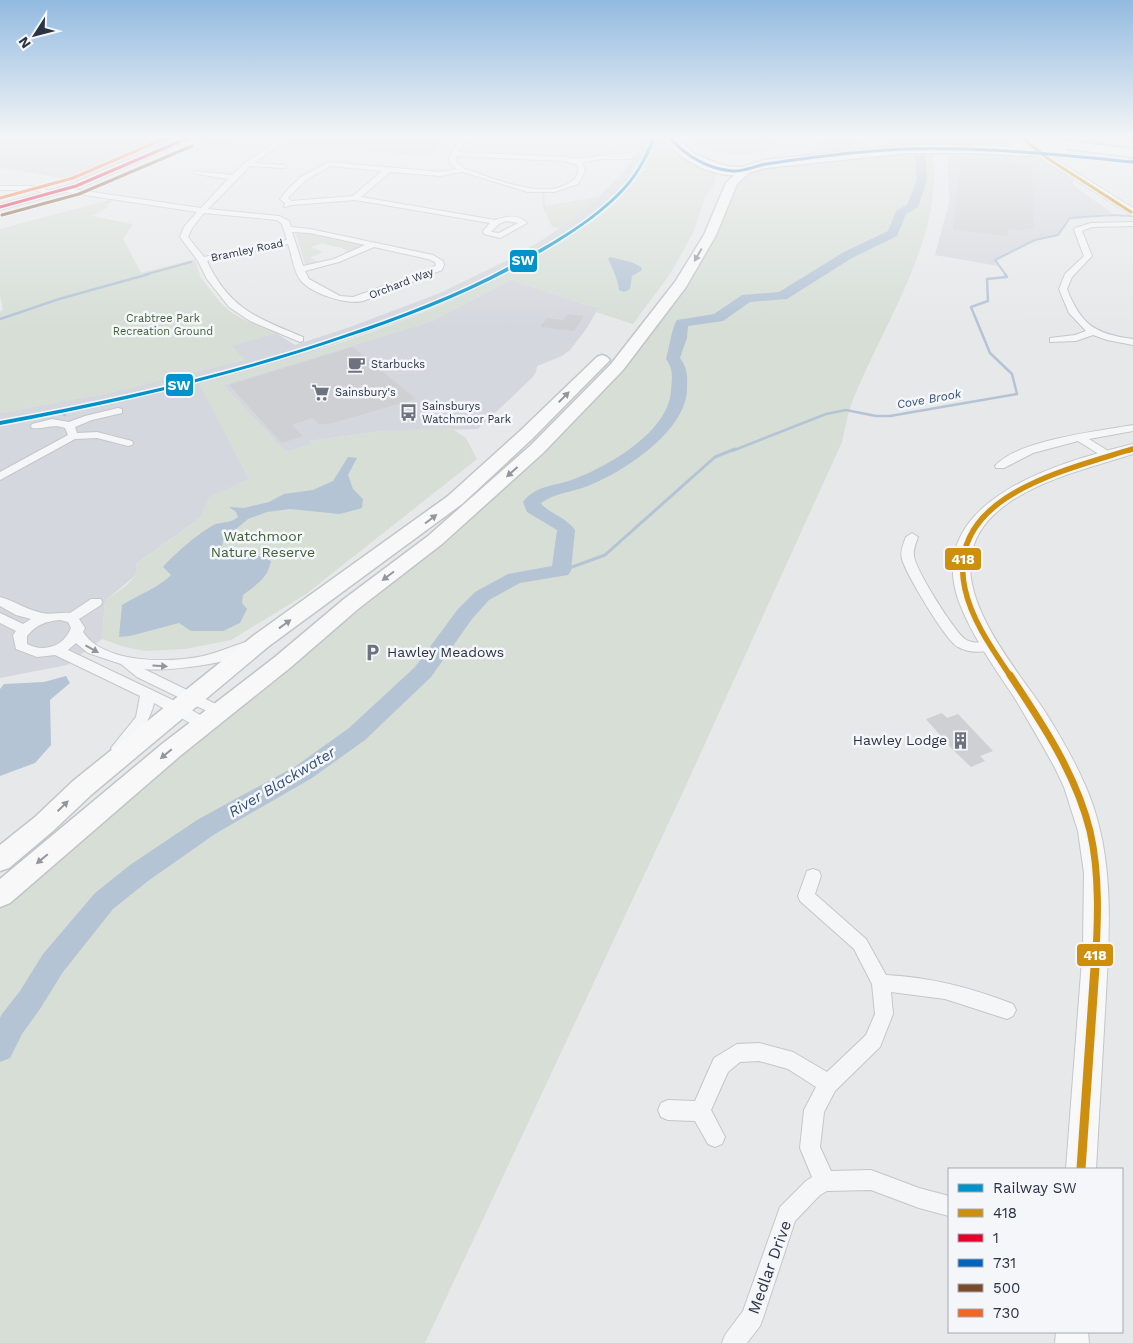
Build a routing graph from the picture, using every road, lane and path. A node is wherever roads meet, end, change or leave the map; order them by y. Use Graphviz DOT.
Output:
graph roads {
  1 [pos="26,201"];
  2 [pos="135,201"];
  3 [pos="212,201"];
  4 [pos="287,201"];
  5 [pos="320,201"];
  6 [pos="371,201"];
  7 [pos="712,201"];
  8 [pos="725,201"];
  9 [pos="1114,201"];
  10 [pos="290,203"];
  11 [pos="0,208"];
  12 [pos="203,211"];
  13 [pos="1132,212"];
  14 [pos="273,217"];
  15 [pos="496,222"];
  16 [pos="1133,224"];
  17 [pos="288,229"];
  18 [pos="292,241"];
  19 [pos="372,245"];
  20 [pos="202,260"];
  21 [pos="299,269"];
  22 [pos="1093,332"];
  23 [pos="1043,335"];
  24 [pos="300,339"];
  25 [pos="1133,342"];
  26 [pos="118,411"];
  27 [pos="36,426"];
  28 [pos="1133,428"];
  29 [pos="71,431"];
  30 [pos="1079,437"];
  31 [pos="128,443"];
  32 [pos="1133,449"];
  33 [pos="1109,456"];
  34 [pos="1000,466"];
  35 [pos="0,477"];
  36 [pos="912,537"];
  37 [pos="0,601"];
  38 [pos="96,602"];
  39 [pos="0,617"];
  40 [pos="44,618"];
  41 [pos="72,618"];
  42 [pos="24,630"];
  43 [pos="77,634"];
  44 [pos="261,641"];
  45 [pos="991,646"];
  46 [pos="56,650"];
  47 [pos="124,660"];
  48 [pos="147,694"];
  49 [pos="199,709"];
  50 [pos="82,788"];
  51 [pos="0,860"];
  52 [pos="813,876"];
  53 [pos="0,895"];
  54 [pos="881,983"];
  55 [pos="1007,1010"];
  56 [pos="828,1084"];
  57 [pos="668,1110"];
  58 [pos="701,1111"];
  59 [pos="715,1137"];
  60 [pos="1081,1168"];
  61 [pos="825,1181"];
  62 [pos="948,1206"];
  63 [pos="733,1343"];
  1 -- 11 [label="main road"];
  2 -- 12 [label="street"];
  3 -- 12 [label="street"];
  4 -- 10 [label="street"];
  5 -- 10 [label="street"];
  6 -- 15 [label="street"];
  44 -- 7 [label="main road, one-way"];
  8 -- 49 [label="main road, one-way"];
  9 -- 13 [label="main road"];
  10 -- 14 [label="street"];
  12 -- 14 [label="street"];
  12 -- 20 [label="street"];
  14 -- 17 [label="street"];
  16 -- 22 [label="street"];
  17 -- 18 [label="street"];
  17 -- 19 [label="street, Orchard Way"];
  18 -- 20 [label="street, Bramley Road"];
  18 -- 21 [label="street"];
  19 -- 21 [label="street"];
  19 -- 21 [label="street, Orchard Way"];
  20 -- 24 [label="street"];
  22 -- 23 [label="street"];
  22 -- 25 [label="street"];
  26 -- 29 [label="street"];
  27 -- 29 [label="street"];
  28 -- 30 [label="street"];
  29 -- 31 [label="street"];
  29 -- 35 [label="street"];
  30 -- 33 [label="street"];
  30 -- 34 [label="street"];
  32 -- 33 [label="main road"];
  33 -- 45 [label="main road"];
  36 -- 45 [label="street"];
  37 -- 40 [label="street"];
  38 -- 41 [label="street"];
  39 -- 42 [label="street"];
  40 -- 41 [label="street"];
  40 -- 42 [label="street"];
  41 -- 43 [label="street"];
  42 -- 46 [label="street"];
  43 -- 46 [label="street"];
  43 -- 47 [label="street, one-way"];
  47 -- 44 [label="street, one-way"];
  44 -- 49 [label="main road"];
  45 -- 60 [label="main road"];
  46 -- 48 [label="street"];
  47 -- 49 [label="street"];
  48 -- 49 [label="street"];
  48 -- 50 [label="street"];
  49 -- 50 [label="main road"];
  49 -- 53 [label="main road, one-way"];
  51 -- 50 [label="main road, one-way"];
  52 -- 54 [label="street"];
  54 -- 55 [label="street"];
  54 -- 56 [label="street"];
  56 -- 58 [label="street"];
  56 -- 61 [label="street"];
  57 -- 58 [label="street"];
  58 -- 59 [label="street"];
  61 -- 62 [label="street"];
  61 -- 63 [label="street, Medlar Drive"];
}
